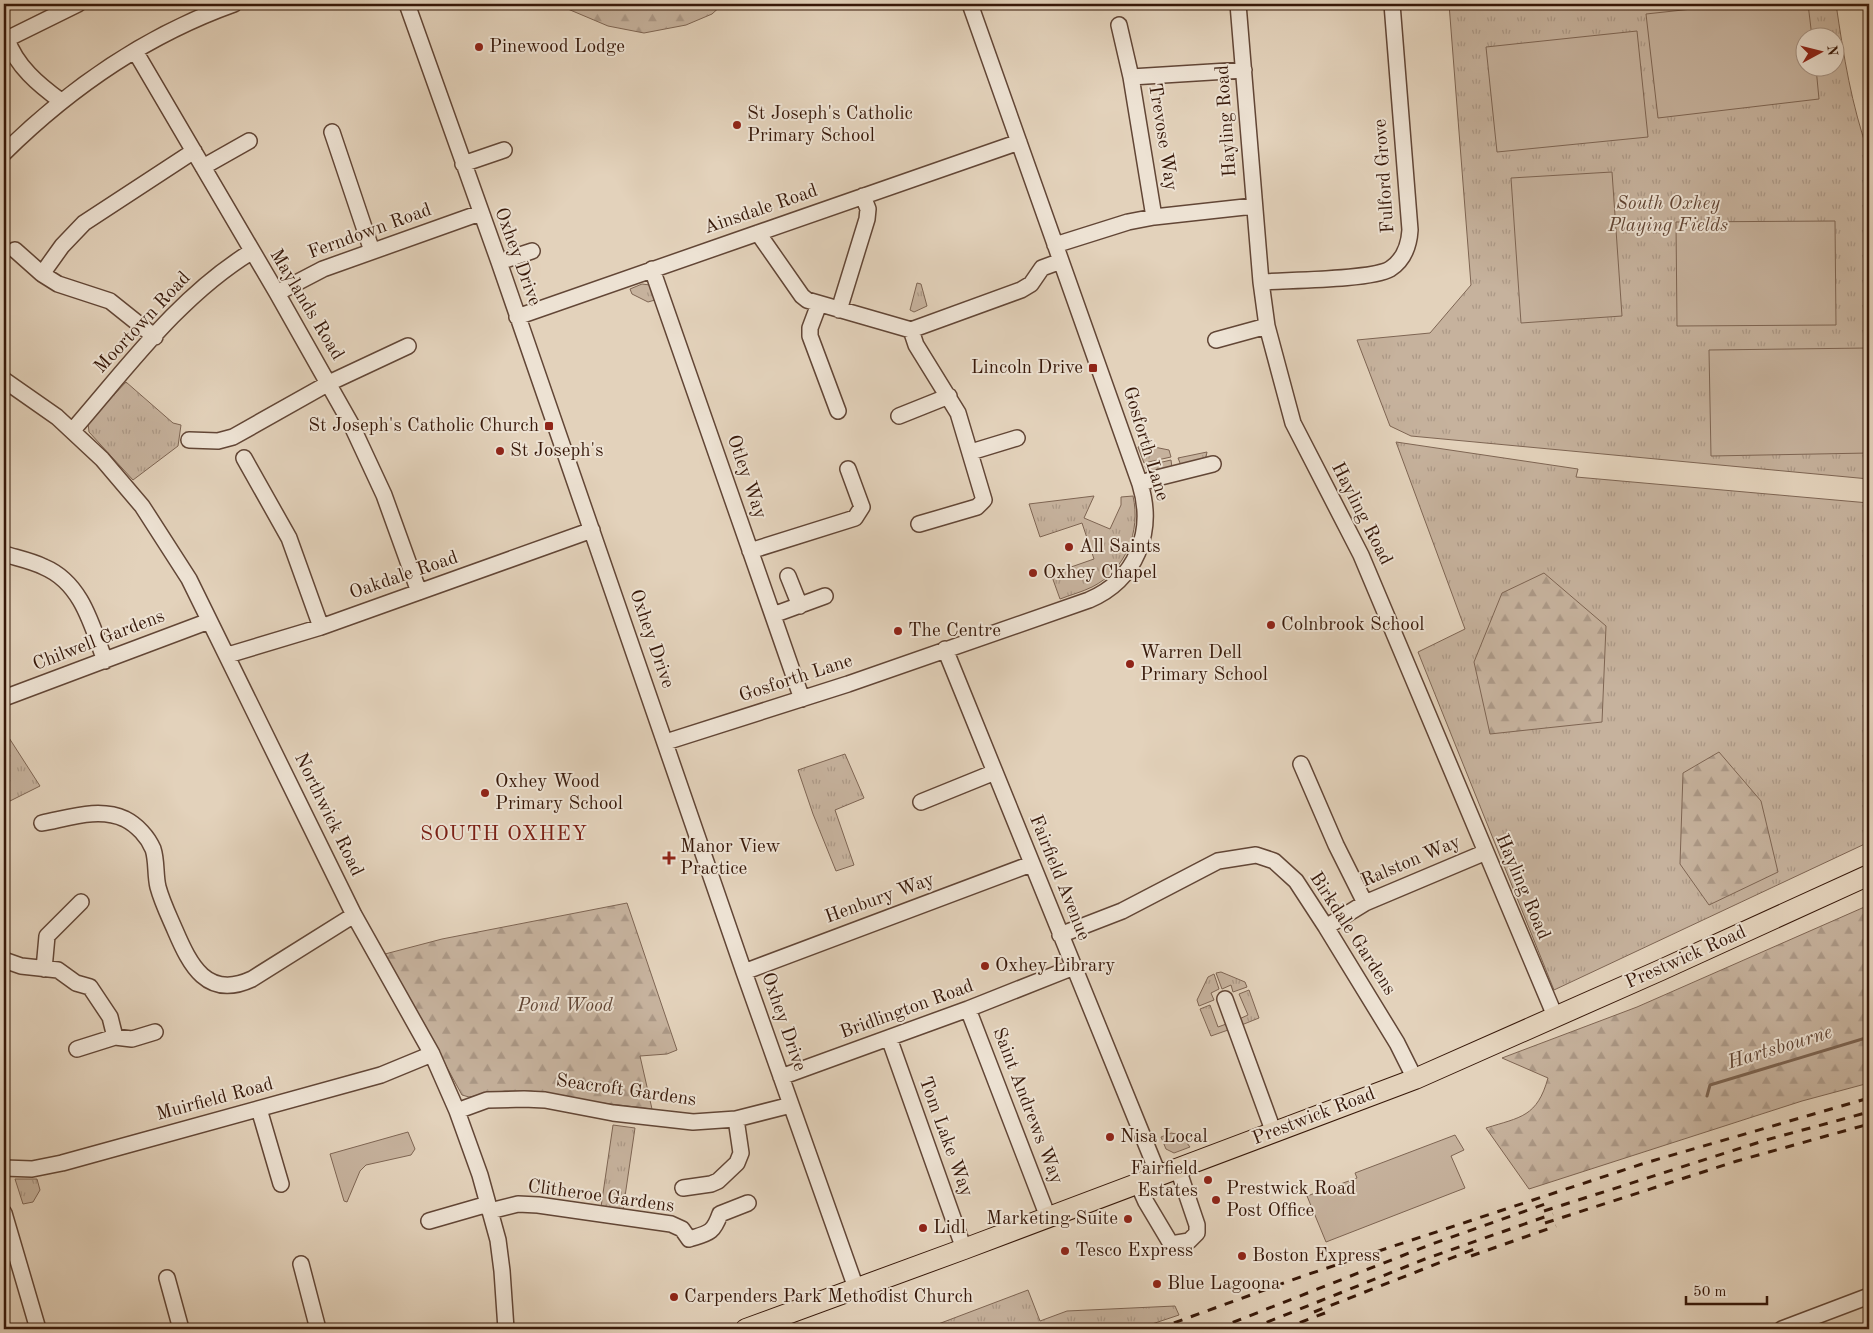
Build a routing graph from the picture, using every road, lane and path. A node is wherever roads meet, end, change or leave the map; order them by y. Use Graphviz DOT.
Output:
graph roads {
  1 [pos="78,4"];
  2 [pos="234,4"];
  3 [pos="407,4"];
  4 [pos="970,4"];
  5 [pos="1238,4"];
  6 [pos="1392,4"];
  7 [pos="1119,25"];
  8 [pos="6,38"];
  9 [pos="135,51"];
  10 [pos="1244,70"];
  11 [pos="1131,77"];
  12 [pos="61,101"];
  13 [pos="332,132"];
  14 [pos="249,140"];
  15 [pos="1019,142"];
  16 [pos="504,150"];
  17 [pos="194,151"];
  18 [pos="4,152"];
  19 [pos="463,164"];
  20 [pos="204,168"];
  21 [pos="864,196"];
  22 [pos="1254,206"];
  23 [pos="480,213"];
  24 [pos="1154,217"];
  25 [pos="758,233"];
  26 [pos="1055,245"];
  27 [pos="15,250"];
  28 [pos="372,251"];
  29 [pos="251,252"];
  30 [pos="532,252"];
  31 [pos="1061,261"];
  32 [pos="499,262"];
  33 [pos="652,269"];
  34 [pos="42,274"];
  35 [pos="1260,282"];
  36 [pos="277,293"];
  37 [pos="819,304"];
  38 [pos="839,310"];
  39 [pos="517,317"];
  40 [pos="1267,326"];
  41 [pos="911,330"];
  42 [pos="155,337"];
  43 [pos="1216,340"];
  44 [pos="408,346"];
  45 [pos="4,380"];
  46 [pos="329,384"];
  47 [pos="949,396"];
  48 [pos="838,411"];
  49 [pos="899,416"];
  50 [pos="72,431"];
  51 [pos="1017,438"];
  52 [pos="189,440"];
  53 [pos="971,452"];
  54 [pos="244,458"];
  55 [pos="1213,464"];
  56 [pos="848,469"];
  57 [pos="1140,484"];
  58 [pos="919,524"];
  59 [pos="592,530"];
  60 [pos="750,551"];
  61 [pos="4,554"];
  62 [pos="788,576"];
  63 [pos="420,592"];
  64 [pos="825,596"];
  65 [pos="800,606"];
  66 [pos="772,615"];
  67 [pos="209,621"];
  68 [pos="321,627"];
  69 [pos="946,650"];
  70 [pos="228,656"];
  71 [pos="105,661"];
  72 [pos="4,698"];
  73 [pos="802,699"];
  74 [pos="666,742"];
  75 [pos="1301,764"];
  76 [pos="995,772"];
  77 [pos="921,802"];
  78 [pos="42,822"];
  79 [pos="1486,852"];
  80 [pos="1031,864"];
  81 [pos="1869,874"];
  82 [pos="81,902"];
  83 [pos="1365,902"];
  84 [pos="354,915"];
  85 [pos="1326,927"];
  86 [pos="1060,936"];
  87 [pos="4,960"];
  88 [pos="1074,967"];
  89 [pos="44,969"];
  90 [pos="744,972"];
  91 [pos="1225,999"];
  92 [pos="968,1009"];
  93 [pos="1555,1016"];
  94 [pos="155,1032"];
  95 [pos="115,1038"];
  96 [pos="889,1038"];
  97 [pos="77,1050"];
  98 [pos="432,1054"];
  99 [pos="781,1078"];
  100 [pos="1415,1079"];
  101 [pos="791,1105"];
  102 [pos="259,1109"];
  103 [pos="457,1111"];
  104 [pos="736,1119"];
  105 [pos="1274,1133"];
  106 [pos="4,1168"];
  107 [pos="1178,1169"];
  108 [pos="1159,1176"];
  109 [pos="281,1184"];
  110 [pos="1138,1184"];
  111 [pos="684,1188"];
  112 [pos="748,1203"];
  113 [pos="489,1207"];
  114 [pos="4,1213"];
  115 [pos="1048,1217"];
  116 [pos="429,1220"];
  117 [pos="964,1249"];
  118 [pos="301,1264"];
  119 [pos="167,1278"];
  120 [pos="856,1288"];
  121 [pos="1869,1296"];
  122 [pos="1815,1323"];
  123 [pos="38,1329"];
  124 [pos="181,1329"];
  125 [pos="318,1329"];
  126 [pos="506,1329"];
  127 [pos="749,1329"];
  128 [pos="1782,1329"];
  1 -- 8 [label="street"];
  2 -- 9 [label="street"];
  3 -- 19 [label="street, Oxhey Drive"];
  4 -- 15 [label="street, Gosforth Lane"];
  5 -- 10 [label="street, Hayling Road"];
  6 -- 35 [label="street, Fulford Grove"];
  7 -- 11 [label="street"];
  8 -- 12 [label="street"];
  9 -- 12 [label="street"];
  9 -- 17 [label="street, Maylands Road"];
  10 -- 11 [label="street, Trevose Way"];
  10 -- 22 [label="street, Hayling Road"];
  11 -- 24 [label="street, Trevose Way"];
  12 -- 18 [label="street"];
  13 -- 28 [label="street"];
  14 -- 20 [label="street"];
  15 -- 21 [label="street, Ainsdale Road"];
  15 -- 26 [label="street, Gosforth Lane"];
  16 -- 19 [label="street"];
  17 -- 20 [label="street, Maylands Road"];
  17 -- 34 [label="street"];
  19 -- 23 [label="street, Oxhey Drive"];
  20 -- 29 [label="street, Maylands Road"];
  21 -- 25 [label="street, Ainsdale Road"];
  21 -- 38 [label="street"];
  22 -- 24 [label="street, Trevose Way"];
  22 -- 35 [label="street, Hayling Road"];
  23 -- 28 [label="street, Ferndown Road"];
  23 -- 32 [label="street, Oxhey Drive"];
  24 -- 26 [label="street"];
  25 -- 33 [label="street, Ainsdale Road"];
  25 -- 37 [label="street"];
  26 -- 31 [label="street, Gosforth Lane"];
  27 -- 34 [label="street"];
  28 -- 36 [label="street, Ferndown Road"];
  29 -- 36 [label="street, Maylands Road"];
  29 -- 42 [label="street, Moortown Road"];
  30 -- 32 [label="street"];
  31 -- 41 [label="street"];
  31 -- 57 [label="street, Gosforth Lane"];
  32 -- 39 [label="street, Oxhey Drive"];
  33 -- 39 [label="street, Ainsdale Road"];
  33 -- 60 [label="street, Otley Way"];
  34 -- 42 [label="street"];
  35 -- 40 [label="street, Hayling Road"];
  36 -- 46 [label="street, Maylands Road"];
  37 -- 38 [label="street"];
  37 -- 48 [label="street"];
  38 -- 41 [label="street"];
  39 -- 59 [label="street, Oxhey Drive"];
  40 -- 43 [label="street"];
  40 -- 79 [label="street, Hayling Road"];
  41 -- 47 [label="street"];
  42 -- 50 [label="street, Moortown Road"];
  44 -- 46 [label="street"];
  45 -- 50 [label="street, Northwick Road"];
  46 -- 52 [label="street"];
  46 -- 63 [label="street, Maylands Road"];
  47 -- 49 [label="street"];
  47 -- 53 [label="street"];
  50 -- 67 [label="street, Northwick Road"];
  51 -- 53 [label="street"];
  53 -- 58 [label="street"];
  54 -- 68 [label="street"];
  55 -- 57 [label="street"];
  56 -- 60 [label="street"];
  57 -- 69 [label="street, Gosforth Lane"];
  59 -- 63 [label="street, Oakdale Road"];
  59 -- 74 [label="street, Oxhey Drive"];
  60 -- 66 [label="street, Otley Way"];
  61 -- 71 [label="street"];
  62 -- 65 [label="street"];
  63 -- 68 [label="street, Oakdale Road"];
  64 -- 65 [label="street"];
  65 -- 66 [label="street"];
  66 -- 73 [label="street, Otley Way"];
  67 -- 70 [label="street, Northwick Road"];
  67 -- 71 [label="street, Chilwell Gardens"];
  68 -- 70 [label="street, Oakdale Road"];
  69 -- 73 [label="street, Gosforth Lane"];
  69 -- 76 [label="street, Fairfield Avenue"];
  70 -- 84 [label="street, Northwick Road"];
  71 -- 72 [label="street, Chilwell Gardens"];
  73 -- 74 [label="street, Gosforth Lane"];
  74 -- 90 [label="street, Oxhey Drive"];
  75 -- 83 [label="street"];
  76 -- 77 [label="street"];
  76 -- 80 [label="street, Fairfield Avenue"];
  78 -- 84 [label="street"];
  79 -- 83 [label="street, Ralston Way"];
  79 -- 93 [label="street, Hayling Road"];
  80 -- 86 [label="street, Fairfield Avenue"];
  80 -- 90 [label="street, Henbury Way"];
  81 -- 93 [label="main road, Prestwick Road"];
  82 -- 89 [label="street"];
  83 -- 85 [label="street, Ralston Way"];
  84 -- 98 [label="street, Northwick Road"];
  85 -- 86 [label="street, Birkdale Gardens"];
  85 -- 100 [label="street, Birkdale Gardens"];
  86 -- 88 [label="street, Fairfield Avenue"];
  87 -- 89 [label="street"];
  88 -- 92 [label="street, Bridlington Road"];
  88 -- 108 [label="street, Fairfield Avenue"];
  89 -- 95 [label="street"];
  90 -- 99 [label="street, Oxhey Drive"];
  91 -- 105 [label="street"];
  92 -- 96 [label="street, Bridlington Road"];
  92 -- 115 [label="street, Saint Andrews Way"];
  93 -- 100 [label="main road, Prestwick Road"];
  94 -- 95 [label="street"];
  95 -- 97 [label="street"];
  96 -- 99 [label="street, Bridlington Road"];
  96 -- 117 [label="street, Tom Lake Way"];
  98 -- 102 [label="street, Muirfield Road"];
  98 -- 103 [label="street, Northwick Road"];
  99 -- 101 [label="street, Oxhey Drive"];
  100 -- 105 [label="main road, Prestwick Road"];
  101 -- 104 [label="street, Seacroft Gardens"];
  101 -- 120 [label="street, Oxhey Drive"];
  102 -- 106 [label="street, Muirfield Road"];
  102 -- 109 [label="street"];
  103 -- 104 [label="street, Seacroft Gardens"];
  103 -- 113 [label="street, Northwick Road"];
  104 -- 111 [label="street"];
  105 -- 107 [label="main road, Prestwick Road"];
  107 -- 108 [label="main road, Prestwick Road"];
  107 -- 110 [label="street"];
  108 -- 110 [label="main road, Prestwick Road"];
  110 -- 115 [label="main road, Prestwick Road"];
  112 -- 113 [label="street, Clitheroe Gardens"];
  113 -- 116 [label="street"];
  113 -- 126 [label="street, Northwick Road"];
  114 -- 123 [label="street"];
  115 -- 117 [label="main road, Prestwick Road"];
  117 -- 120 [label="main road, Prestwick Road"];
  118 -- 125 [label="street"];
  119 -- 124 [label="street"];
  120 -- 127 [label="main road, Prestwick Road"];
  121 -- 122 [label="street"];
  122 -- 128 [label="street"];
}
